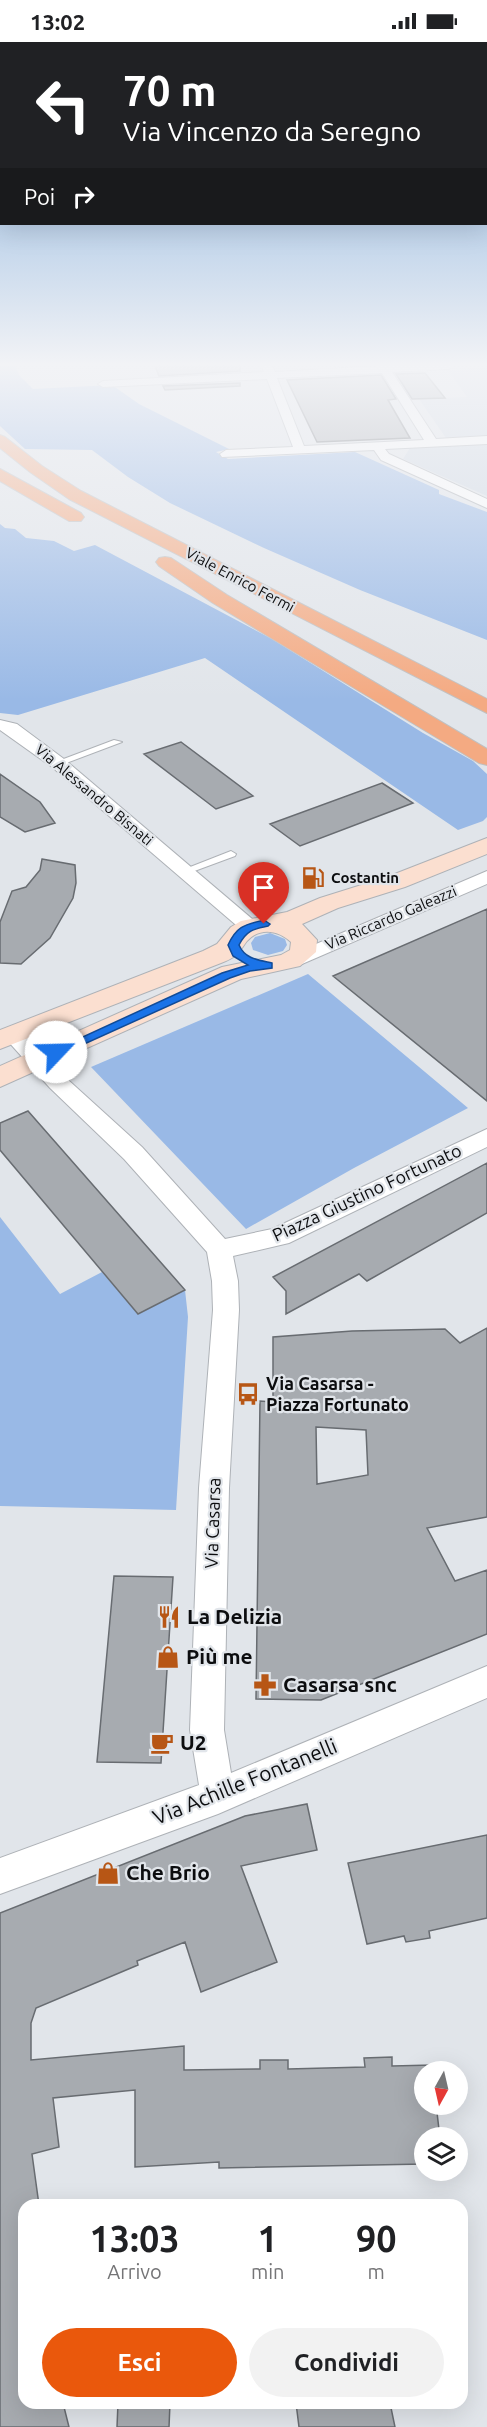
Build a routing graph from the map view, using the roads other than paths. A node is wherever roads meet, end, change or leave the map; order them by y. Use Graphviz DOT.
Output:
graph roads {
  1 [pos="5,477"];
  2 [pos="48,477"];
  3 [pos="429,477"];
  4 [pos="487,504"];
  5 [pos="89,523"];
  6 [pos="130,543"];
  7 [pos="174,545"];
  8 [pos="151,553"];
  9 [pos="418,650"];
  10 [pos="487,707"];
  11 [pos="487,722"];
  12 [pos="0,725"];
  13 [pos="117,742"];
  14 [pos="487,758"];
  15 [pos="58,763"];
  16 [pos="487,844"];
  17 [pos="231,854"];
  18 [pos="185,871"];
  19 [pos="487,877"];
  20 [pos="396,882"];
  21 [pos="252,930"];
  22 [pos="299,950"];
  23 [pos="268,966"];
  24 [pos="7,1037"];
  25 [pos="37,1061"];
  26 [pos="0,1077"];
  27 [pos="487,1137"];
  28 [pos="219,1249"];
  29 [pos="487,1682"];
  30 [pos="218,1796"];
  31 [pos="0,1876"];
  1 -- 5 [label="highway"];
  2 -- 7 [label="highway, Viale Enrico Fermi"];
  3 -- 4 [label="street"];
  6 -- 8 [label="highway, Viale Enrico Fermi"];
  7 -- 9 [label="highway"];
  7 -- 10 [label="highway, Viale Enrico Fermi"];
  8 -- 11 [label="highway, Viale Enrico Fermi"];
  8 -- 14 [label="highway"];
  12 -- 15 [label="street, Via Alessandro Bisnati"];
  13 -- 15 [label="lane"];
  15 -- 18 [label="street, Via Alessandro Bisnati"];
  16 -- 20 [label="main road"];
  17 -- 18 [label="lane"];
  18 -- 21 [label="street, Via Alessandro Bisnati"];
  19 -- 22 [label="street, Via Riccardo Galeazzi"];
  20 -- 21 [label="main road"];
  20 -- 22 [label="main road"];
  21 -- 22 [label="main road"];
  21 -- 23 [label="main road"];
  21 -- 24 [label="main road"];
  22 -- 23 [label="main road"];
  23 -- 25 [label="main road"];
  24 -- 25 [label="street"];
  25 -- 26 [label="main road"];
  25 -- 28 [label="street"];
  27 -- 28 [label="street, Piazza Giustino Fortunato"];
  28 -- 30 [label="street, Via Casarsa"];
  29 -- 30 [label="street, Via Achille Fontanelli"];
  30 -- 31 [label="street, Via Achille Fontanelli"];
}
